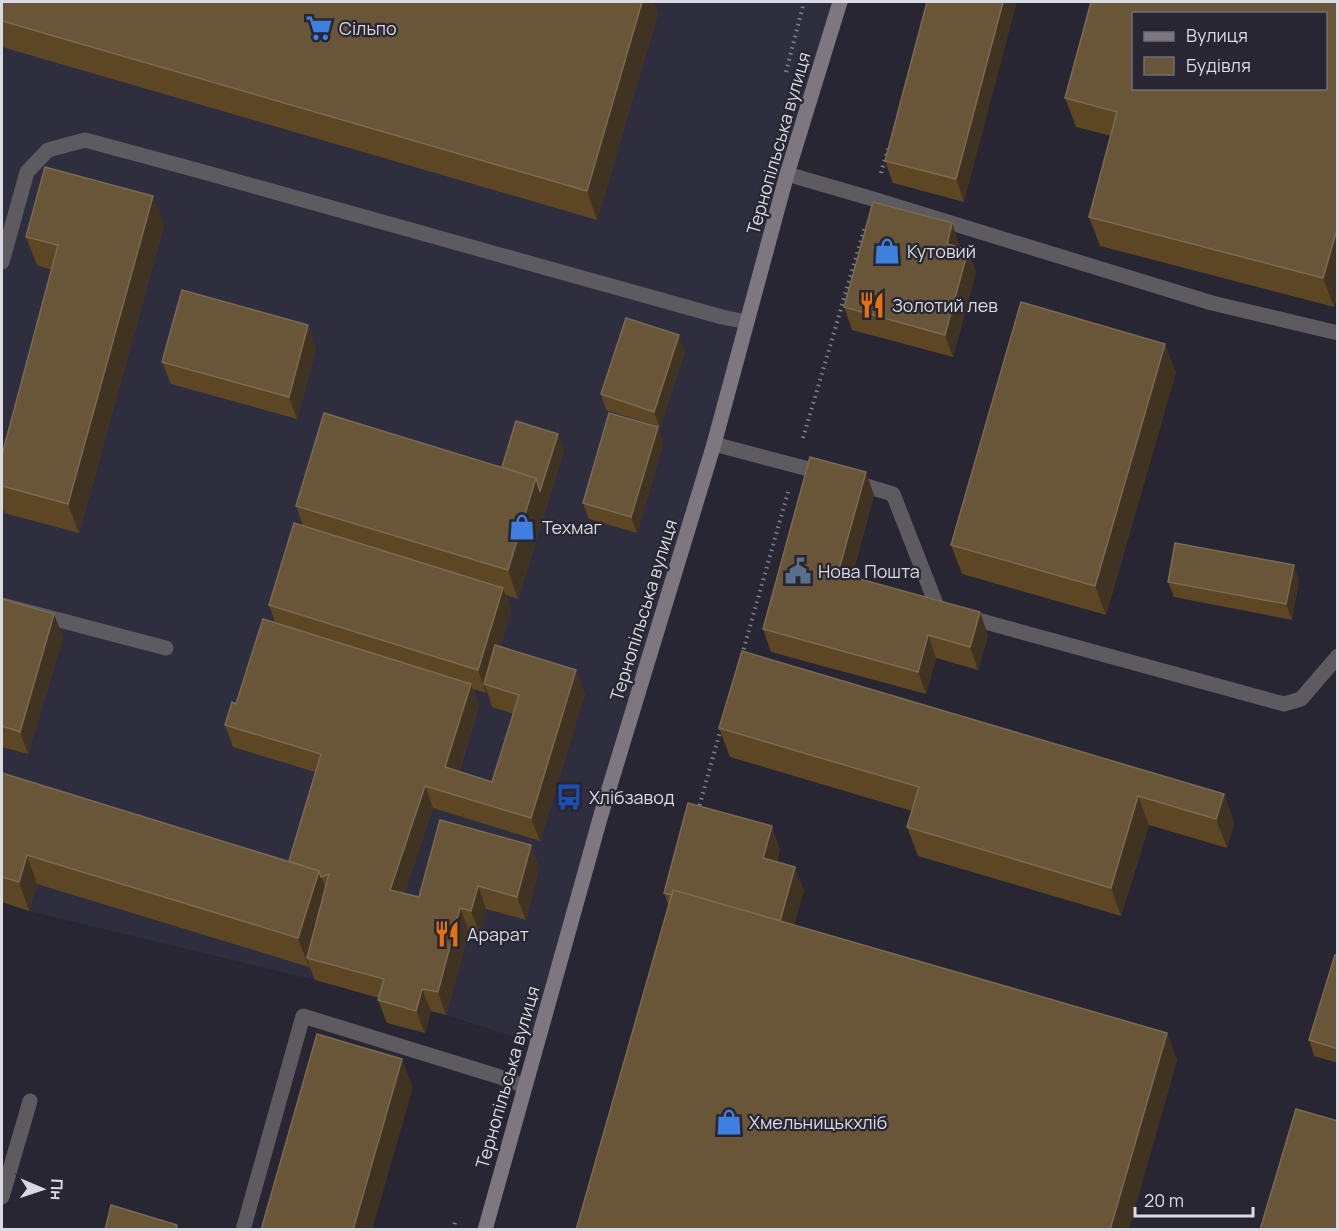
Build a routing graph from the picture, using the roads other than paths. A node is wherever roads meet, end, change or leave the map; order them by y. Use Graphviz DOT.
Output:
graph roads {
  1 [pos="840,2"];
  2 [pos="787,174"];
  3 [pos="2,262"];
  4 [pos="747,322"];
  5 [pos="1338,333"];
  6 [pos="714,444"];
  7 [pos="2,605"];
  8 [pos="166,648"];
  9 [pos="1338,656"];
  10 [pos="525,1086"];
  11 [pos="30,1101"];
  12 [pos="2,1197"];
  13 [pos="243,1230"];
  14 [pos="485,1230"];
  1 -- 2 [label="main road, Тернопільська вулиця"];
  2 -- 4 [label="main road, Тернопільська вулиця"];
  2 -- 5 [label="lane"];
  3 -- 4 [label="lane"];
  4 -- 6 [label="main road, Тернопільська вулиця"];
  6 -- 9 [label="lane"];
  6 -- 10 [label="main road, Тернопільська вулиця"];
  7 -- 8 [label="lane"];
  10 -- 13 [label="lane"];
  10 -- 14 [label="main road, Тернопільська вулиця"];
  11 -- 12 [label="lane"];
}
